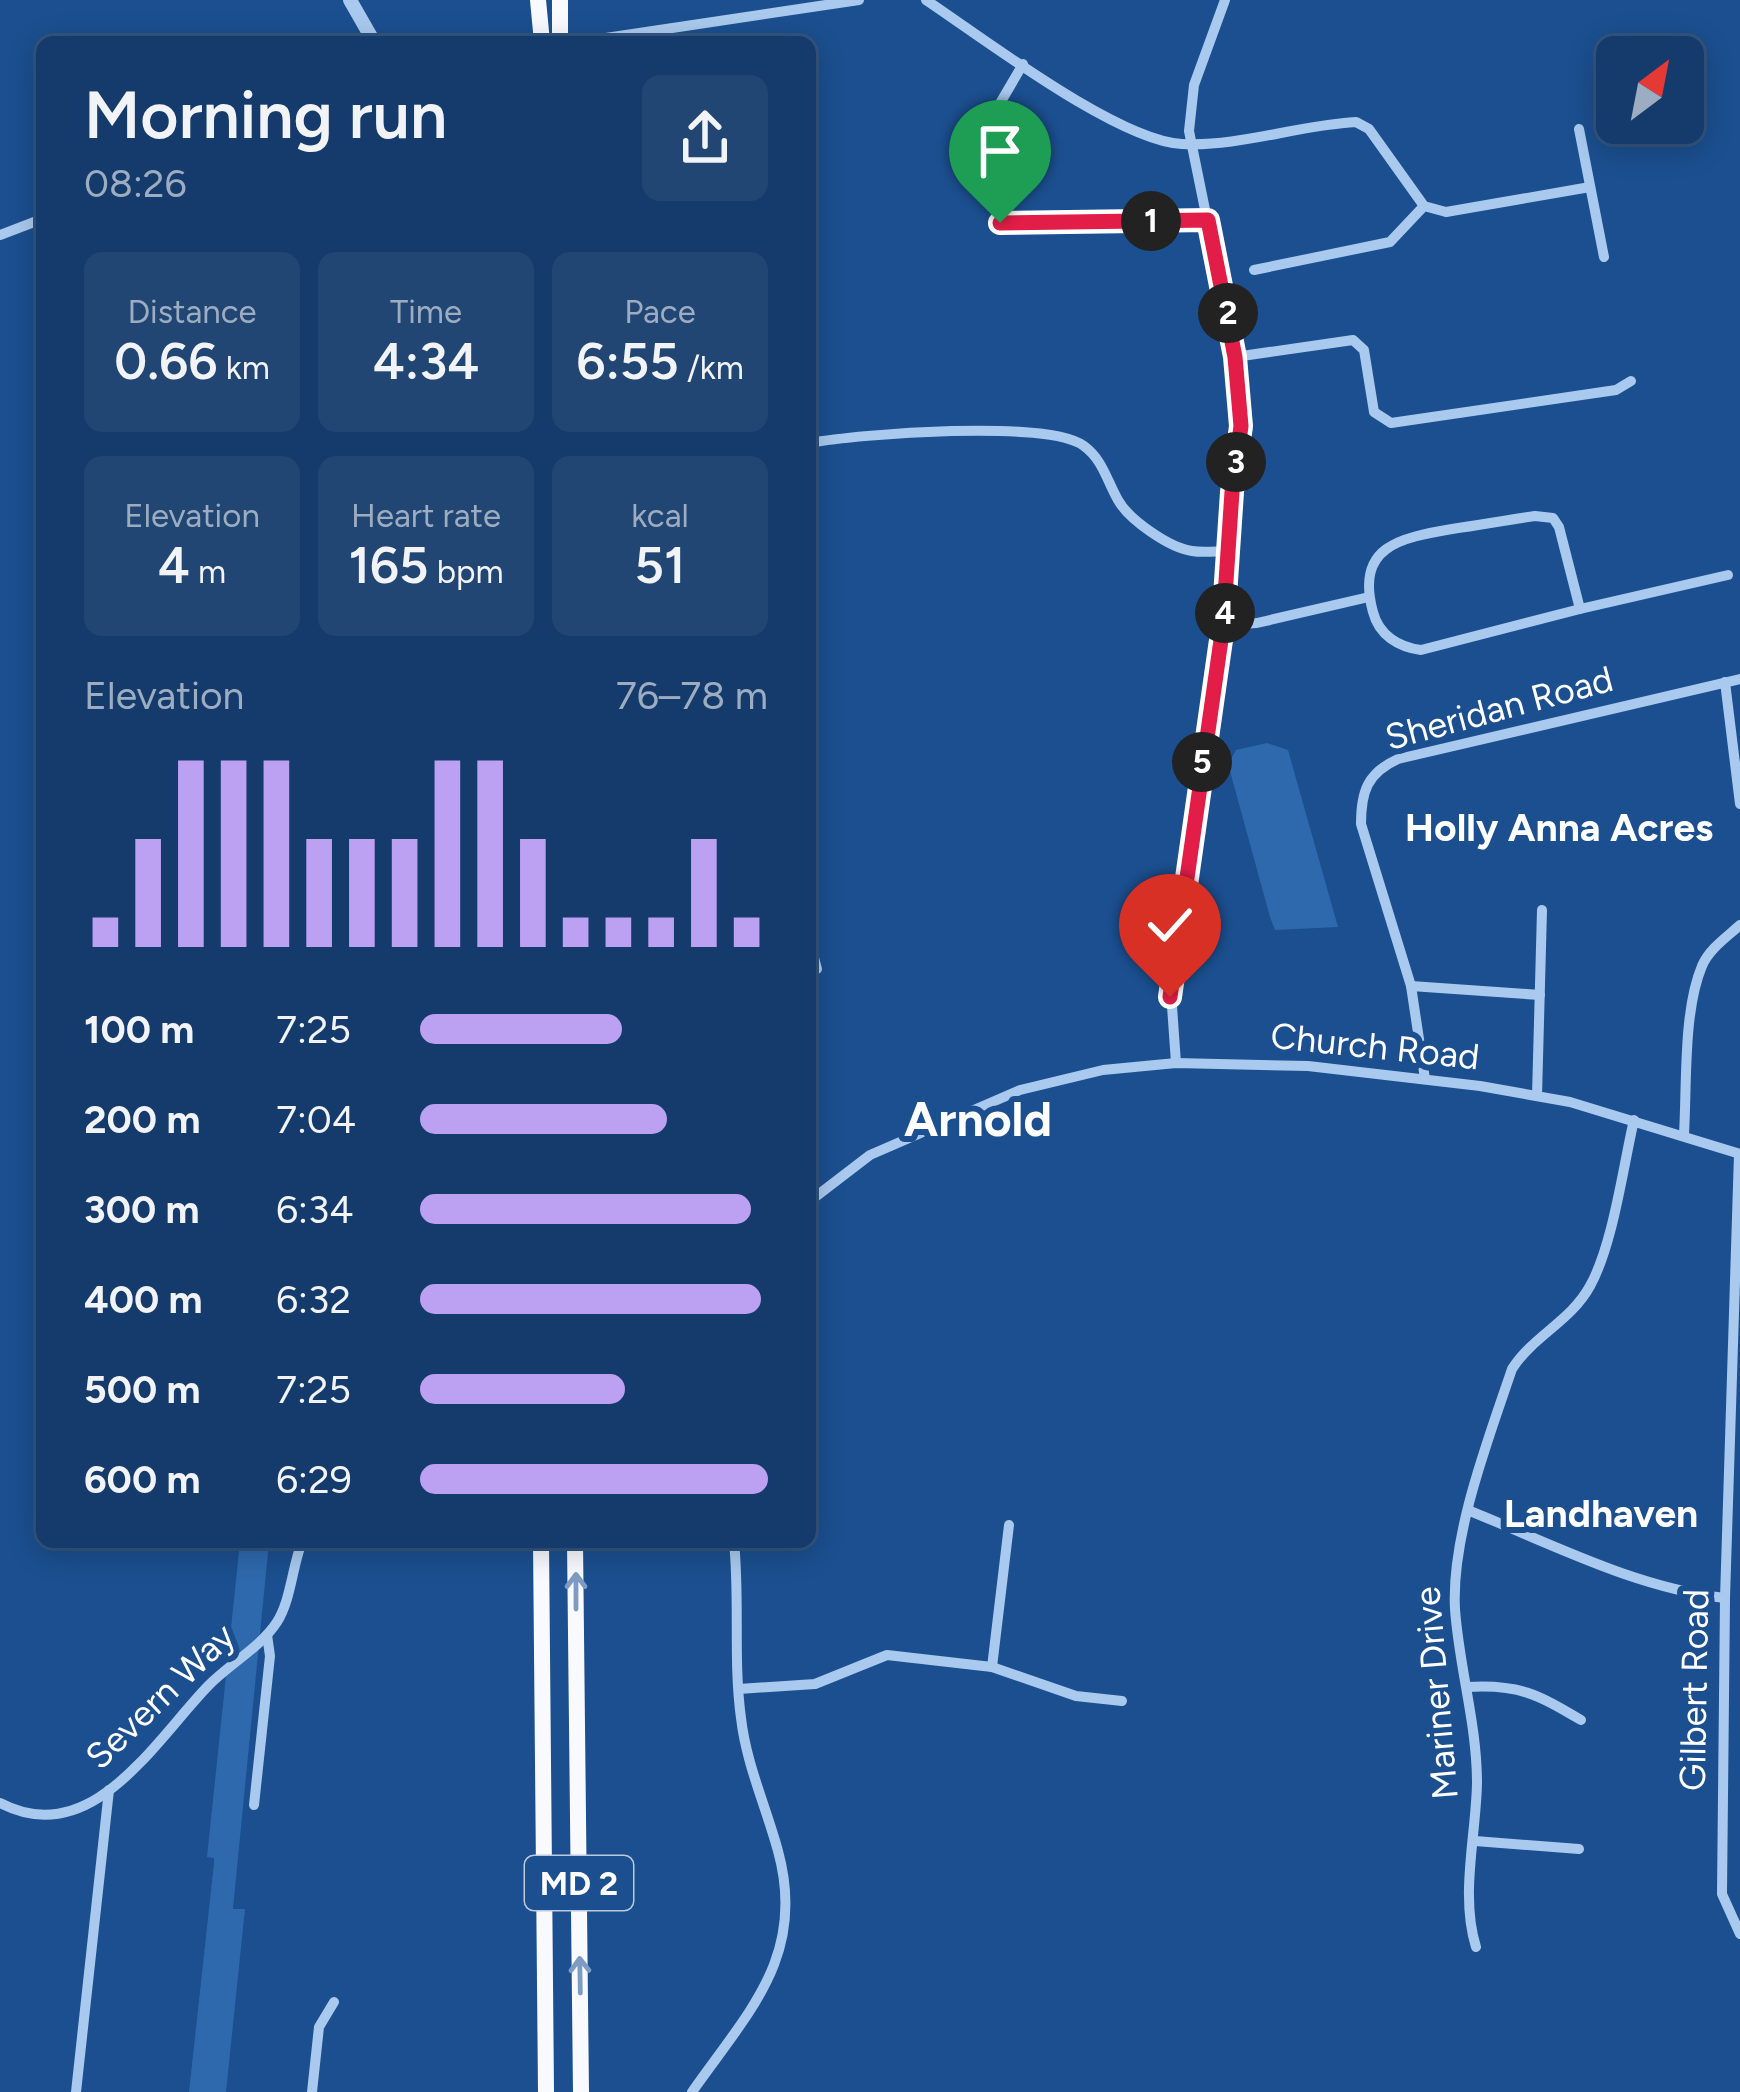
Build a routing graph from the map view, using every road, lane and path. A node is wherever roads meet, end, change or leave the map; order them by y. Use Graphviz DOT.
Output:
graph roads {
  1 [pos="350,0"];
  2 [pos="533,0"];
  3 [pos="560,0"];
  4 [pos="859,0"];
  5 [pos="926,0"];
  6 [pos="1225,0"];
  7 [pos="371,36"];
  8 [pos="530,36"];
  9 [pos="541,36"];
  10 [pos="560,36"];
  11 [pos="619,36"];
  12 [pos="1023,64"];
  13 [pos="1579,130"];
  14 [pos="1191,145"];
  15 [pos="1590,188"];
  16 [pos="1424,206"];
  17 [pos="1208,220"];
  18 [pos="36,221"];
  19 [pos="0,236"];
  20 [pos="1604,257"];
  21 [pos="1254,270"];
  22 [pos="1235,357"];
  23 [pos="1630,381"];
  24 [pos="816,442"];
  25 [pos="1229,551"];
  26 [pos="1728,574"];
  27 [pos="1369,597"];
  28 [pos="1580,610"];
  29 [pos="1223,626"];
  30 [pos="1740,679"];
  31 [pos="1725,682"];
  32 [pos="1740,803"];
  33 [pos="1542,910"];
  34 [pos="1740,925"];
  35 [pos="1411,986"];
  36 [pos="1540,995"];
  37 [pos="1176,1063"];
  38 [pos="1425,1079"];
  39 [pos="1537,1096"];
  40 [pos="1634,1120"];
  41 [pos="1684,1134"];
  42 [pos="1740,1154"];
  43 [pos="816,1196"];
  44 [pos="1470,1511"];
  45 [pos="1009,1525"];
  46 [pos="300,1548"];
  47 [pos="541,1548"];
  48 [pos="575,1548"];
  49 [pos="735,1548"];
  50 [pos="1725,1598"];
  51 [pos="267,1635"];
  52 [pos="992,1667"];
  53 [pos="1467,1687"];
  54 [pos="739,1690"];
  55 [pos="1122,1701"];
  56 [pos="1581,1720"];
  57 [pos="109,1790"];
  58 [pos="0,1803"];
  59 [pos="254,1805"];
  60 [pos="1475,1841"];
  61 [pos="1579,1849"];
  62 [pos="1740,1934"];
  63 [pos="1476,1946"];
  64 [pos="334,2002"];
  65 [pos="76,2092"];
  66 [pos="312,2092"];
  67 [pos="545,2092"];
  68 [pos="581,2092"];
  69 [pos="692,2092"];
  1 -- 7 [label="street"];
  2 -- 8 [label="highway"];
  2 -- 9 [label="highway"];
  3 -- 10 [label="highway"];
  4 -- 11 [label="street"];
  5 -- 12 [label="street"];
  6 -- 14 [label="street"];
  12 -- 14 [label="street"];
  12 -- 17 [label="street"];
  13 -- 15 [label="street"];
  14 -- 16 [label="street"];
  14 -- 17 [label="street"];
  15 -- 16 [label="street"];
  15 -- 20 [label="street"];
  16 -- 21 [label="street"];
  17 -- 22 [label="street"];
  18 -- 19 [label="street"];
  22 -- 23 [label="street"];
  22 -- 25 [label="street"];
  24 -- 25 [label="street"];
  25 -- 29 [label="street"];
  26 -- 28 [label="street"];
  27 -- 28 [label="street"];
  27 -- 28 [label="street"];
  27 -- 29 [label="street"];
  29 -- 37 [label="street"];
  30 -- 31 [label="street, Sheridan Road"];
  31 -- 32 [label="street"];
  31 -- 35 [label="street, Sheridan Road"];
  33 -- 36 [label="street"];
  34 -- 41 [label="street"];
  35 -- 36 [label="street"];
  35 -- 38 [label="street, Sheridan Road"];
  36 -- 39 [label="street"];
  37 -- 38 [label="street, Church Road"];
  37 -- 43 [label="street, Church Road"];
  38 -- 39 [label="street, Church Road"];
  39 -- 40 [label="street, Church Road"];
  40 -- 41 [label="street, Church Road"];
  40 -- 44 [label="street, Mariner Drive"];
  41 -- 42 [label="street, Church Road"];
  42 -- 50 [label="street, Gilbert Road"];
  44 -- 50 [label="street"];
  44 -- 53 [label="street, Mariner Drive"];
  45 -- 52 [label="street"];
  46 -- 51 [label="street, Severn Way"];
  47 -- 67 [label="highway, MD 2"];
  68 -- 48 [label="highway, MD 2, one-way"];
  49 -- 54 [label="street"];
  50 -- 62 [label="street, Gilbert Road"];
  51 -- 57 [label="street, Severn Way"];
  51 -- 59 [label="street"];
  52 -- 54 [label="street"];
  52 -- 55 [label="street"];
  53 -- 56 [label="street"];
  53 -- 60 [label="street, Mariner Drive"];
  54 -- 69 [label="street"];
  57 -- 58 [label="street, Severn Way"];
  57 -- 65 [label="street"];
  60 -- 61 [label="street"];
  60 -- 63 [label="street, Mariner Drive"];
  64 -- 66 [label="street"];
}
